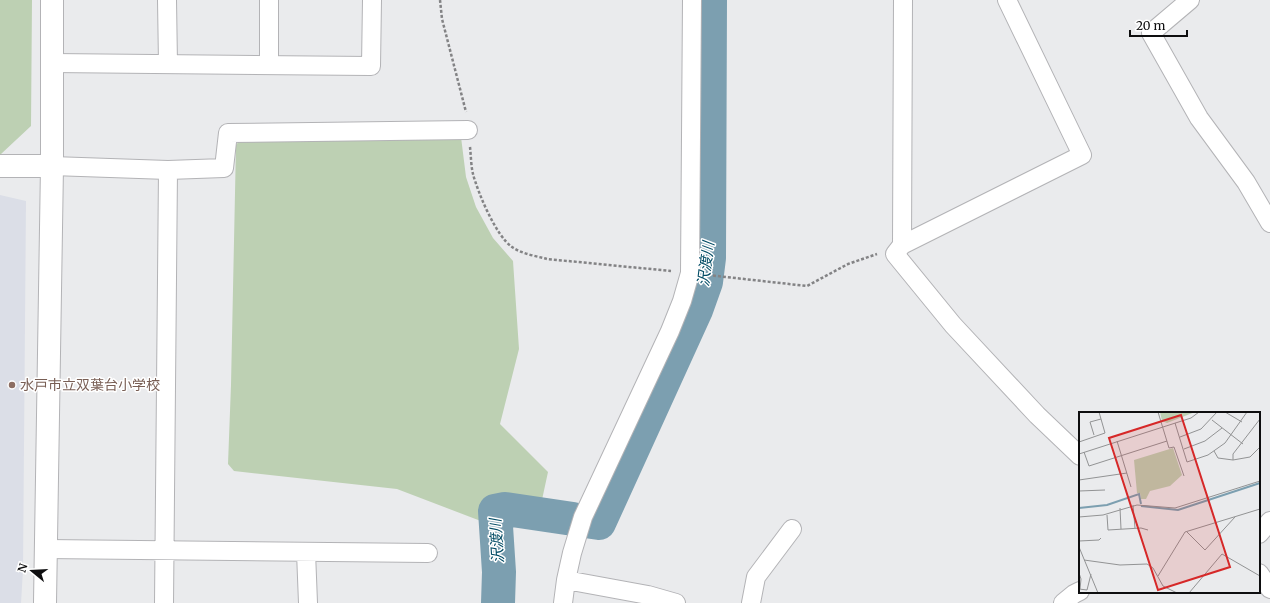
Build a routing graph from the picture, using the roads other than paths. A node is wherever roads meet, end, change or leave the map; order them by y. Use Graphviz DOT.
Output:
graph roads {
  1 [pos="52,0"];
  2 [pos="167,0"];
  3 [pos="269,0"];
  4 [pos="372,0"];
  5 [pos="692,0"];
  6 [pos="904,0"];
  7 [pos="1007,0"];
  8 [pos="1190,0"];
  9 [pos="52,63"];
  10 [pos="168,64"];
  11 [pos="269,65"];
  12 [pos="468,130"];
  13 [pos="0,166"];
  14 [pos="52,166"];
  15 [pos="168,170"];
  16 [pos="1270,223"];
  17 [pos="898,250"];
  18 [pos="1079,455"];
  19 [pos="1270,521"];
  20 [pos="792,529"];
  21 [pos="1260,533"];
  22 [pos="46,549"];
  23 [pos="165,550"];
  24 [pos="306,552"];
  25 [pos="428,554"];
  26 [pos="1260,574"];
  27 [pos="566,580"];
  28 [pos="1270,589"];
  29 [pos="1079,592"];
  30 [pos="45,603"];
  31 [pos="164,603"];
  32 [pos="308,603"];
  33 [pos="563,603"];
  34 [pos="676,603"];
  35 [pos="751,603"];
  36 [pos="1063,603"];
  1 -- 9 [label="street"];
  2 -- 10 [label="street"];
  3 -- 11 [label="street"];
  4 -- 11 [label="street"];
  5 -- 27 [label="street"];
  6 -- 17 [label="street"];
  7 -- 17 [label="street"];
  8 -- 16 [label="street"];
  9 -- 10 [label="street"];
  9 -- 14 [label="street"];
  10 -- 11 [label="street"];
  12 -- 15 [label="street"];
  13 -- 14 [label="street"];
  14 -- 15 [label="street"];
  14 -- 22 [label="street"];
  15 -- 23 [label="street"];
  17 -- 18 [label="street"];
  19 -- 21 [label="street"];
  20 -- 35 [label="street"];
  22 -- 23 [label="street"];
  22 -- 30 [label="street"];
  23 -- 24 [label="street"];
  23 -- 31 [label="street"];
  24 -- 25 [label="street"];
  24 -- 32 [label="street"];
  26 -- 28 [label="street"];
  27 -- 33 [label="street"];
  27 -- 34 [label="street"];
  29 -- 36 [label="street"];
}
